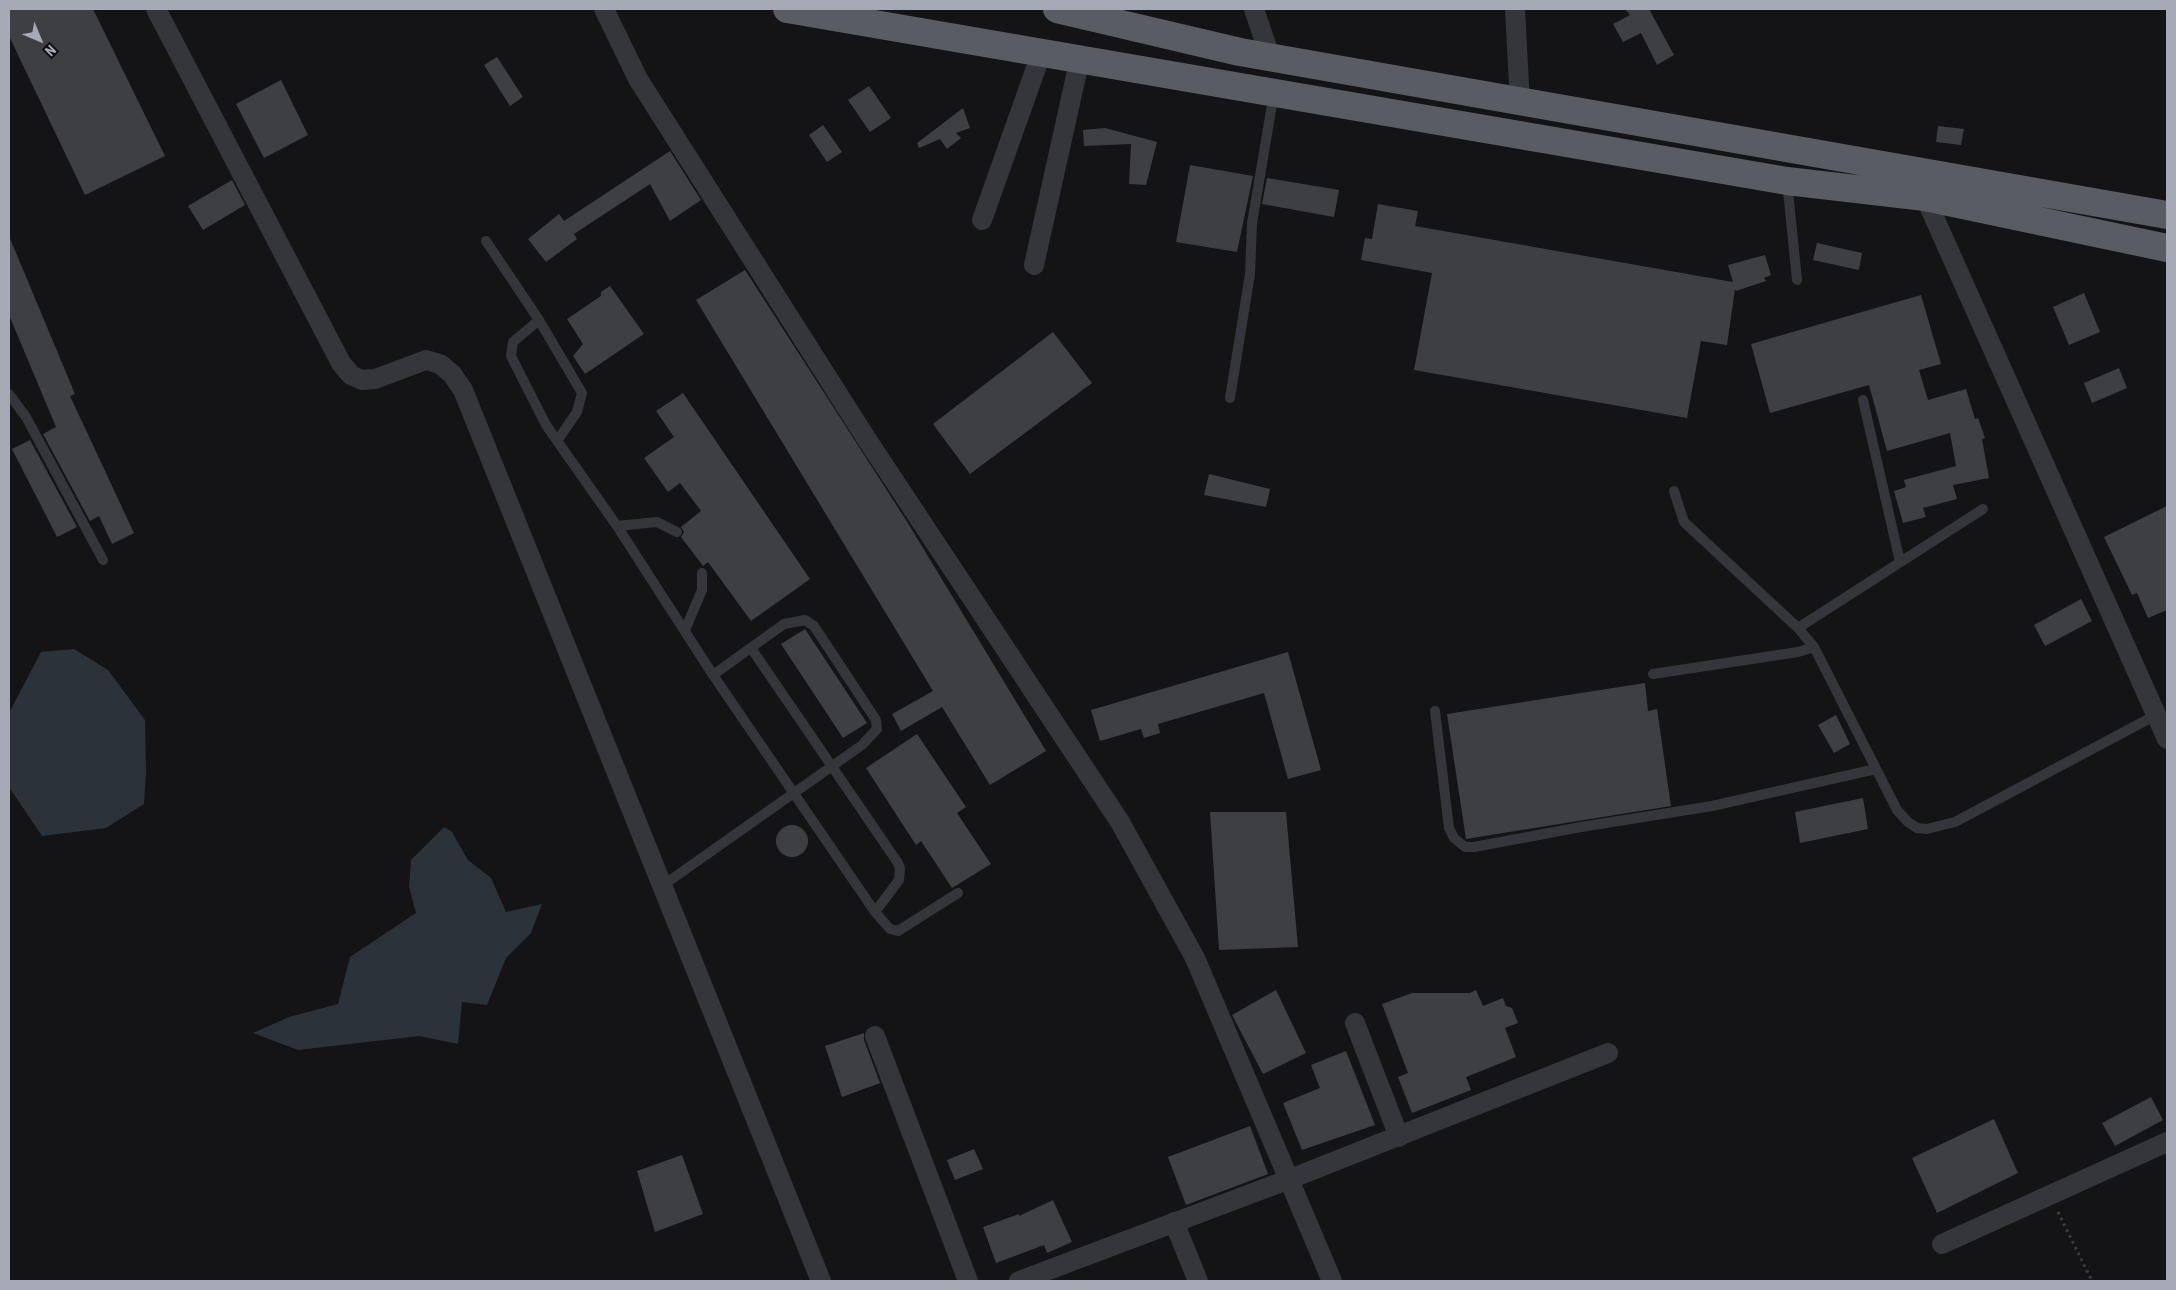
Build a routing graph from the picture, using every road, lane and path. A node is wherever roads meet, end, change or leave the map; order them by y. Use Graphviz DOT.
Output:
graph roads {
  1 [pos="156,9"];
  2 [pos="604,9"];
  3 [pos="787,9"];
  4 [pos="1058,9"];
  5 [pos="1254,9"];
  6 [pos="1515,9"];
  7 [pos="1042,51"];
  8 [pos="1270,57"];
  9 [pos="1080,58"];
  10 [pos="1274,92"];
  11 [pos="1520,102"];
  12 [pos="1787,181"];
  13 [pos="1925,197"];
  14 [pos="2167,215"];
  15 [pos="982,220"];
  16 [pos="486,241"];
  17 [pos="2167,248"];
  18 [pos="1034,265"];
  19 [pos="1797,280"];
  20 [pos="539,320"];
  21 [pos="9,394"];
  22 [pos="1230,398"];
  23 [pos="1864,400"];
  24 [pos="557,441"];
  25 [pos="1674,491"];
  26 [pos="1983,509"];
  27 [pos="616,526"];
  28 [pos="677,532"];
  29 [pos="103,560"];
  30 [pos="1900,562"];
  31 [pos="702,573"];
  32 [pos="1798,628"];
  33 [pos="685,630"];
  34 [pos="1814,647"];
  35 [pos="751,648"];
  36 [pos="1653,674"];
  37 [pos="713,675"];
  38 [pos="1436,711"];
  39 [pos="2156,715"];
  40 [pos="2167,739"];
  41 [pos="831,767"];
  42 [pos="1876,769"];
  43 [pos="792,793"];
  44 [pos="662,886"];
  45 [pos="958,892"];
  46 [pos="875,912"];
  47 [pos="1355,1023"];
  48 [pos="875,1036"];
  49 [pos="1608,1053"];
  50 [pos="1398,1137"];
  51 [pos="2167,1142"];
  52 [pos="1290,1180"];
  53 [pos="2050,1195"];
  54 [pos="1174,1222"];
  55 [pos="1942,1244"];
  56 [pos="1045,1277"];
  57 [pos="821,1281"];
  58 [pos="968,1281"];
  59 [pos="1019,1281"];
  60 [pos="1198,1281"];
  61 [pos="1332,1281"];
  62 [pos="2092,1281"];
  1 -- 44 [label="street"];
  2 -- 52 [label="street"];
  3 -- 7 [label="highway"];
  4 -- 8 [label="highway"];
  5 -- 8 [label="street"];
  6 -- 11 [label="street"];
  7 -- 9 [label="highway"];
  7 -- 15 [label="street"];
  8 -- 11 [label="highway"];
  9 -- 10 [label="highway"];
  9 -- 18 [label="street"];
  10 -- 12 [label="highway"];
  10 -- 22 [label="lane"];
  11 -- 14 [label="highway"];
  12 -- 13 [label="highway"];
  12 -- 19 [label="lane"];
  13 -- 17 [label="highway"];
  13 -- 39 [label="street"];
  16 -- 20 [label="lane"];
  20 -- 24 [label="lane"];
  20 -- 24 [label="lane"];
  21 -- 29 [label="lane"];
  23 -- 30 [label="lane"];
  24 -- 27 [label="lane"];
  25 -- 32 [label="lane"];
  26 -- 30 [label="lane"];
  27 -- 28 [label="lane"];
  27 -- 33 [label="lane"];
  30 -- 32 [label="lane"];
  31 -- 33 [label="lane"];
  32 -- 34 [label="lane"];
  33 -- 37 [label="lane"];
  34 -- 36 [label="lane"];
  34 -- 42 [label="lane"];
  35 -- 37 [label="lane"];
  35 -- 41 [label="lane"];
  35 -- 41 [label="lane"];
  37 -- 43 [label="lane"];
  38 -- 42 [label="lane"];
  39 -- 40 [label="street"];
  39 -- 42 [label="lane"];
  41 -- 43 [label="lane"];
  41 -- 46 [label="lane"];
  43 -- 44 [label="lane"];
  43 -- 46 [label="lane"];
  44 -- 57 [label="street"];
  45 -- 46 [label="lane"];
  47 -- 50 [label="street"];
  48 -- 58 [label="street"];
  49 -- 50 [label="street"];
  50 -- 52 [label="street"];
  51 -- 53 [label="street"];
  52 -- 54 [label="street"];
  52 -- 61 [label="street"];
  53 -- 55 [label="street"];
  53 -- 62 [label="path"];
  54 -- 56 [label="street"];
  54 -- 60 [label="street"];
  56 -- 59 [label="street"];
}
